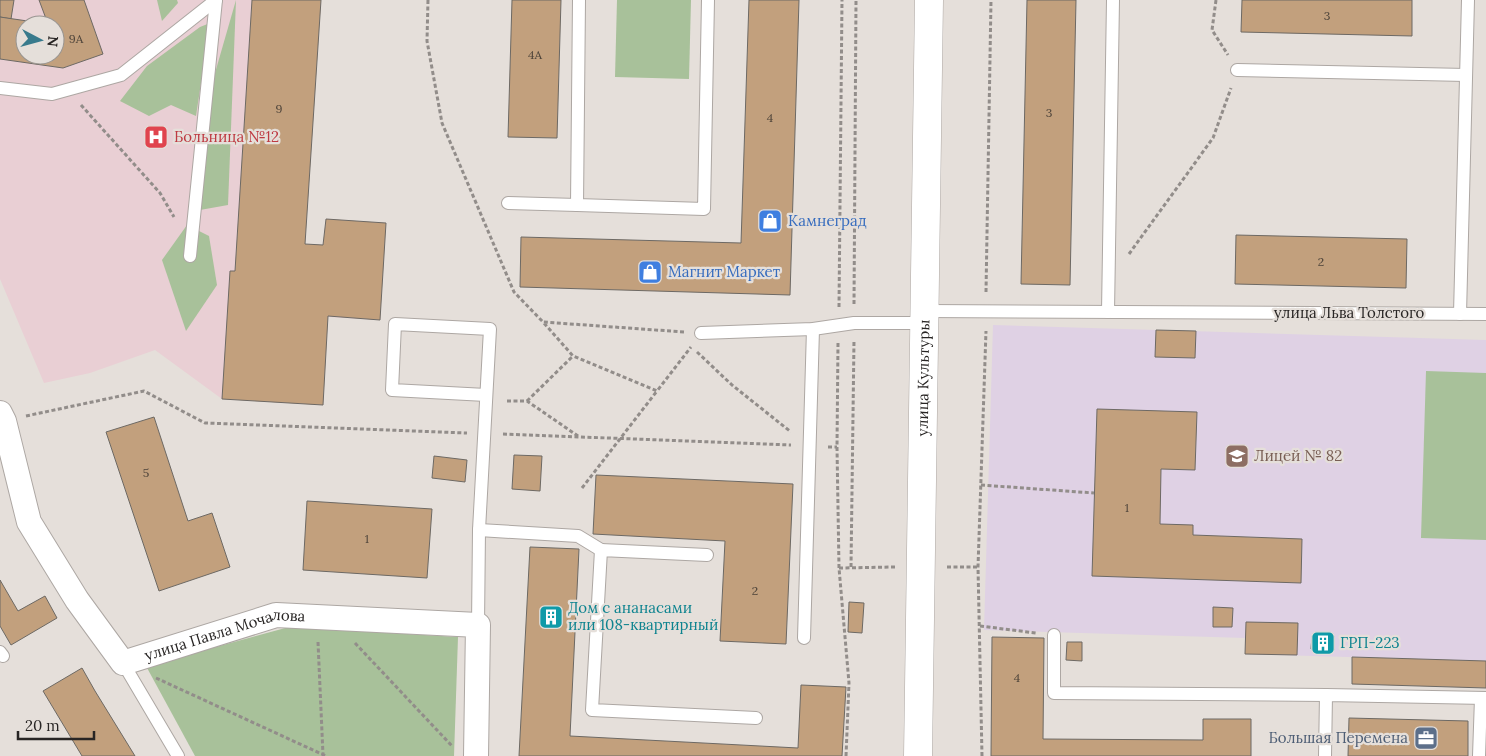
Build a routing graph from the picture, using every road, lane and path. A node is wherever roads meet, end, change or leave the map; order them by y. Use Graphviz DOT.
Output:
graph roads {
  1 [pos="216,0"];
  2 [pos="428,0"];
  3 [pos="579,0"];
  4 [pos="708,0"];
  5 [pos="856,0"];
  6 [pos="928,0"];
  7 [pos="991,0"];
  8 [pos="1113,0"];
  9 [pos="1216,0"];
  10 [pos="1468,0"];
  11 [pos="1237,70"];
  12 [pos="1466,75"];
  13 [pos="0,88"];
  14 [pos="67,89"];
  15 [pos="508,203"];
  16 [pos="577,205"];
  17 [pos="190,252"];
  18 [pos="1108,282"];
  19 [pos="986,311"];
  20 [pos="1108,312"];
  21 [pos="1460,314"];
  22 [pos="1486,314"];
  23 [pos="925,317"];
  24 [pos="543,322"];
  25 [pos="854,323"];
  26 [pos="813,329"];
  27 [pos="701,333"];
  28 [pos="691,346"];
  29 [pos="574,356"];
  30 [pos="657,391"];
  31 [pos="486,396"];
  32 [pos="507,402"];
  33 [pos="528,402"];
  34 [pos="1,419"];
  35 [pos="484,434"];
  36 [pos="580,437"];
  37 [pos="620,439"];
  38 [pos="809,446"];
  39 [pos="837,447"];
  40 [pos="981,484"];
  41 [pos="582,488"];
  42 [pos="1094,493"];
  43 [pos="479,530"];
  44 [pos="601,550"];
  45 [pos="707,555"];
  46 [pos="851,567"];
  47 [pos="478,625"];
  48 [pos="980,626"];
  49 [pos="1054,635"];
  50 [pos="350,637"];
  51 [pos="318,638"];
  52 [pos="804,638"];
  53 [pos="123,663"];
  54 [pos="849,683"];
  55 [pos="1326,695"];
  56 [pos="1484,698"];
  57 [pos="756,718"];
  58 [pos="465,752"];
  59 [pos="324,755"];
  60 [pos="178,756"];
  61 [pos="846,756"];
  62 [pos="918,756"];
  63 [pos="982,756"];
  64 [pos="1325,756"];
  65 [pos="1479,756"];
  1 -- 14 [label="lane"];
  1 -- 17 [label="lane"];
  2 -- 24 [label="path"];
  3 -- 16 [label="lane"];
  4 -- 16 [label="lane"];
  5 -- 25 [label="path"];
  6 -- 23 [label="main road, улица Культуры"];
  7 -- 19 [label="path"];
  8 -- 18 [label="lane"];
  9 -- 11 [label="path"];
  10 -- 12 [label="lane"];
  11 -- 12 [label="lane"];
  11 -- 18 [label="path"];
  12 -- 21 [label="lane"];
  13 -- 14 [label="lane"];
  14 -- 17 [label="path"];
  15 -- 16 [label="lane"];
  18 -- 20 [label="lane"];
  19 -- 20 [label="lane, улица Льва Толстого"];
  19 -- 23 [label="lane, улица Льва Толстого"];
  19 -- 40 [label="path"];
  20 -- 21 [label="lane, улица Льва Толстого"];
  21 -- 22 [label="lane, улица Льва Толстого"];
  23 -- 25 [label="lane, улица Льва Толстого"];
  23 -- 62 [label="main road, улица Культуры"];
  24 -- 27 [label="path"];
  24 -- 29 [label="path"];
  25 -- 26 [label="lane, улица Льва Толстого"];
  25 -- 46 [label="path"];
  26 -- 27 [label="lane, улица Льва Толстого"];
  26 -- 38 [label="lane"];
  27 -- 28 [label="path"];
  28 -- 30 [label="path"];
  28 -- 38 [label="path"];
  29 -- 30 [label="path"];
  29 -- 33 [label="path"];
  30 -- 37 [label="path"];
  31 -- 31 [label="lane"];
  31 -- 35 [label="lane"];
  32 -- 33 [label="path"];
  33 -- 36 [label="path"];
  34 -- 35 [label="path"];
  34 -- 53 [label="street, улица Павла Мочалова"];
  35 -- 36 [label="path"];
  35 -- 43 [label="lane"];
  36 -- 37 [label="path"];
  37 -- 38 [label="path"];
  37 -- 41 [label="path"];
  38 -- 39 [label="path"];
  38 -- 52 [label="lane"];
  40 -- 42 [label="path"];
  40 -- 48 [label="path"];
  43 -- 44 [label="lane"];
  43 -- 47 [label="lane"];
  44 -- 45 [label="lane"];
  44 -- 57 [label="lane"];
  47 -- 53 [label="street, улица Павла Мочалова"];
  47 -- 58 [label="street"];
  48 -- 49 [label="path"];
  48 -- 63 [label="path"];
  49 -- 55 [label="lane"];
  50 -- 58 [label="path"];
  51 -- 59 [label="path"];
  53 -- 59 [label="path"];
  53 -- 60 [label="lane"];
  54 -- 61 [label="path"];
  55 -- 56 [label="lane"];
  55 -- 64 [label="lane"];
  56 -- 65 [label="lane"];
}
